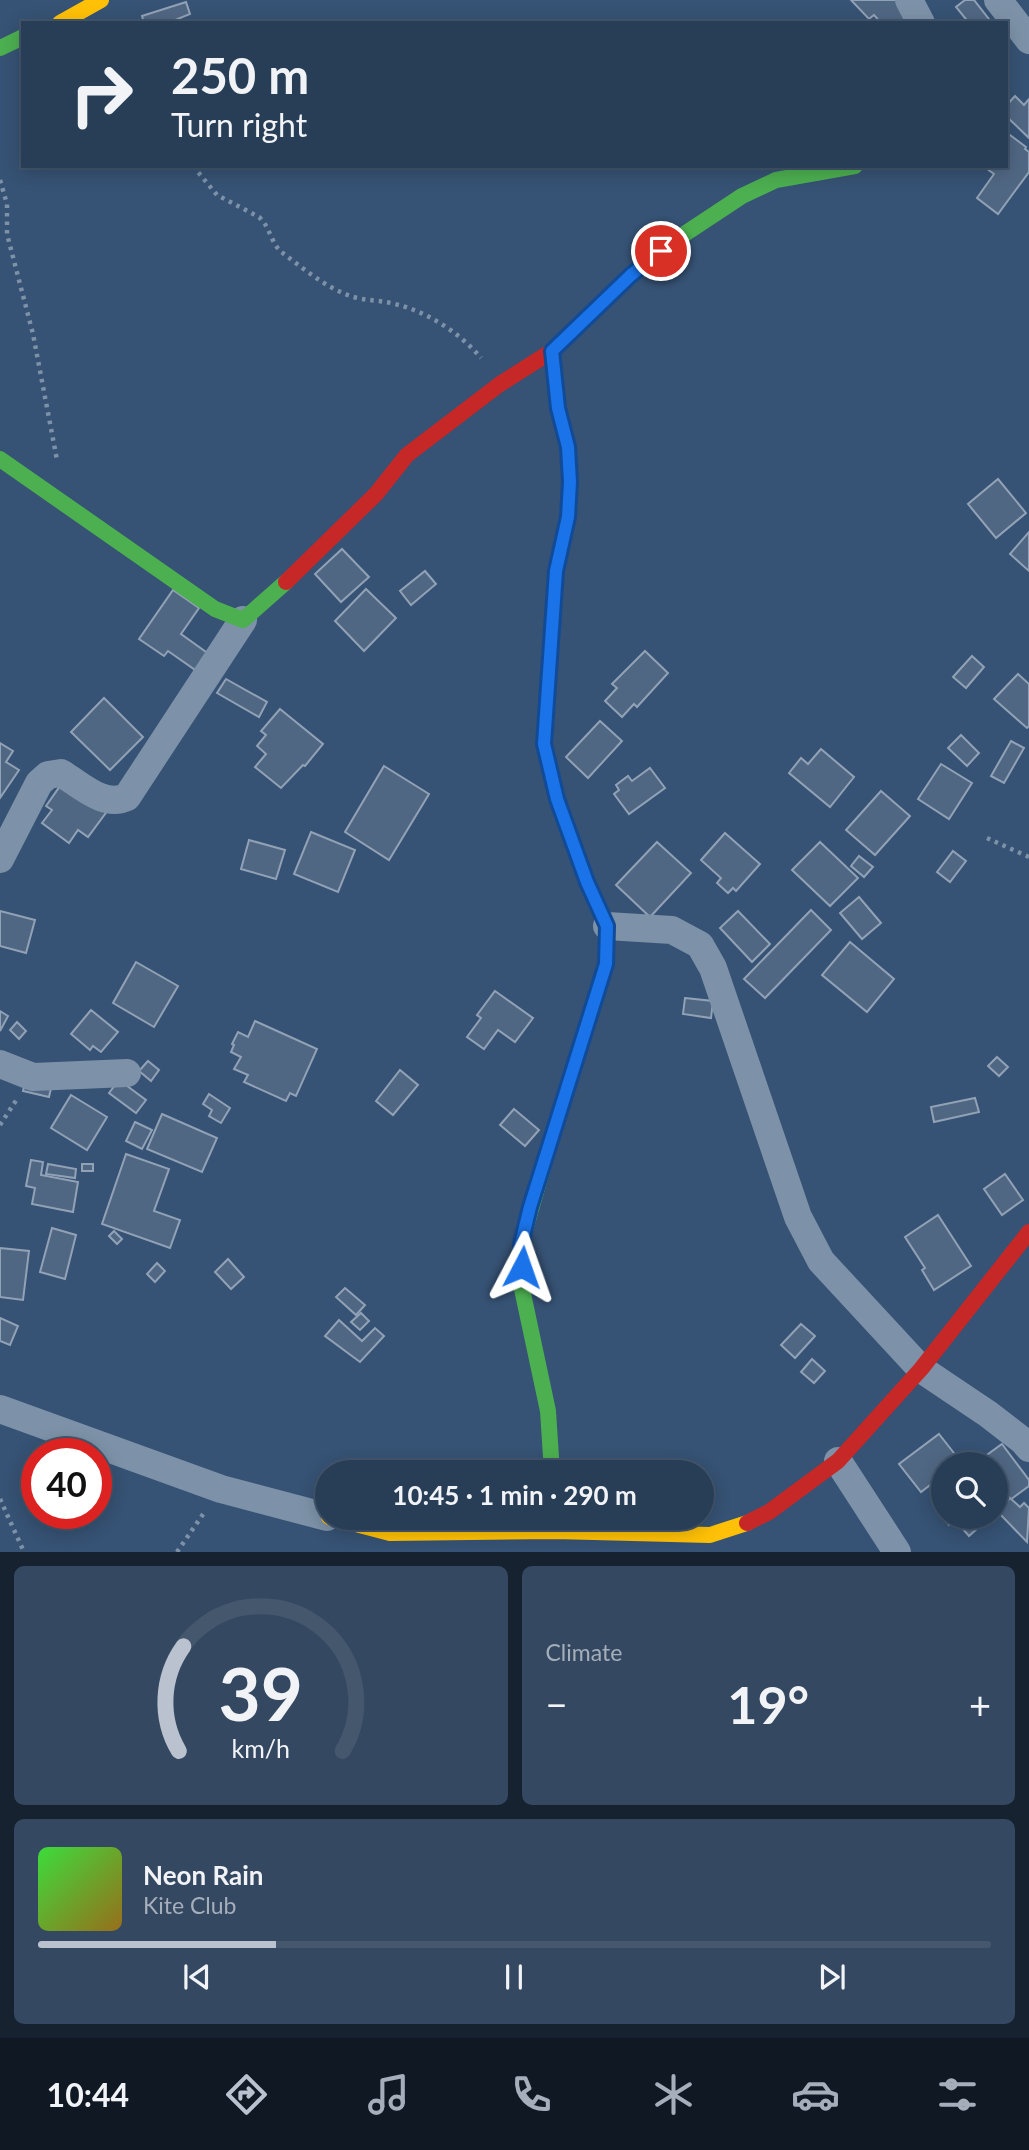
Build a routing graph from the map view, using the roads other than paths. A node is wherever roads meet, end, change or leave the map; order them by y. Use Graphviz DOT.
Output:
graph roads {
  1 [pos="101,0"];
  2 [pos="909,0"];
  3 [pos="998,0"];
  4 [pos="64,21"];
  5 [pos="920,21"];
  6 [pos="21,38"];
  7 [pos="1029,40"];
  8 [pos="0,48"];
  9 [pos="844,168"];
  10 [pos="552,351"];
  11 [pos="0,459"];
  12 [pos="243,620"];
  13 [pos="1,856"];
  14 [pos="607,926"];
  15 [pos="0,1064"];
  16 [pos="127,1073"];
  17 [pos="1029,1232"];
  18 [pos="921,1369"];
  19 [pos="0,1409"];
  20 [pos="1029,1448"];
  21 [pos="551,1460"];
  22 [pos="838,1461"];
  23 [pos="315,1514"];
  24 [pos="378,1530"];
  25 [pos="445,1530"];
  26 [pos="640,1530"];
  27 [pos="897,1552"];
  1 -- 4 [label="street"];
  2 -- 5 [label="street"];
  3 -- 7 [label="street"];
  6 -- 8 [label="street"];
  9 -- 10 [label="street"];
  10 -- 12 [label="street"];
  10 -- 14 [label="street"];
  11 -- 12 [label="street"];
  12 -- 13 [label="street"];
  14 -- 18 [label="street"];
  14 -- 21 [label="street"];
  15 -- 16 [label="street"];
  17 -- 18 [label="street"];
  18 -- 20 [label="street"];
  18 -- 22 [label="street"];
  19 -- 23 [label="street"];
  22 -- 26 [label="street"];
  22 -- 27 [label="street"];
  24 -- 25 [label="street"];
}
